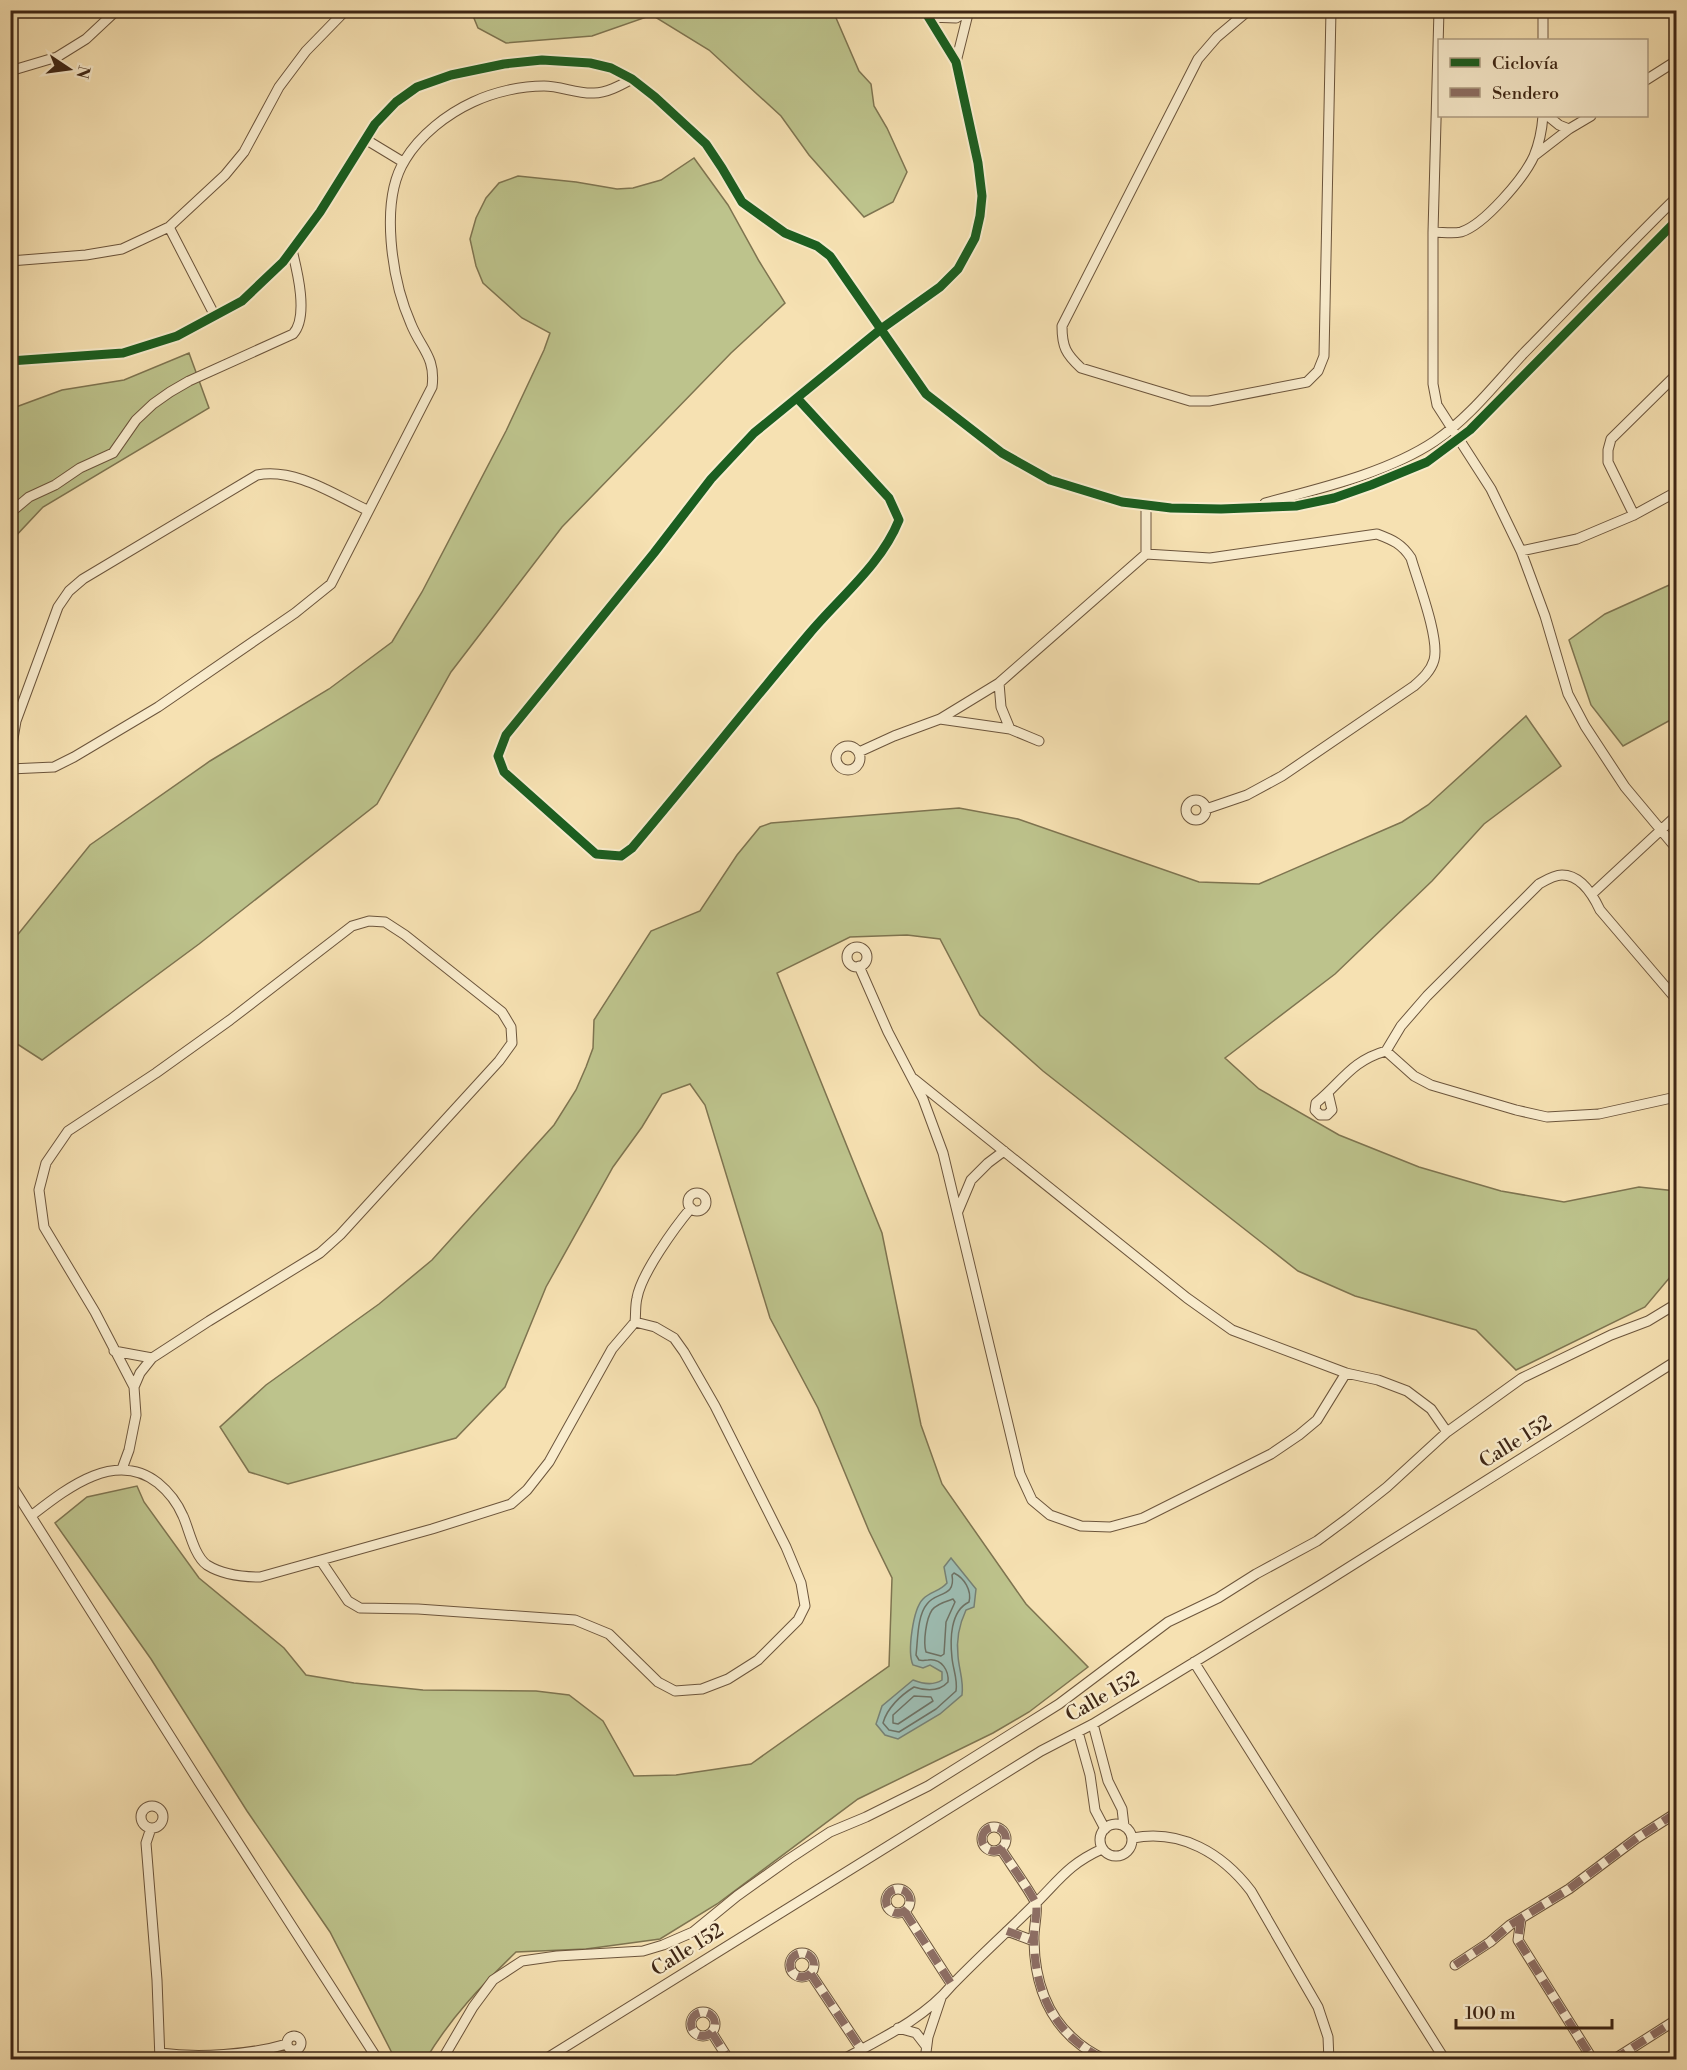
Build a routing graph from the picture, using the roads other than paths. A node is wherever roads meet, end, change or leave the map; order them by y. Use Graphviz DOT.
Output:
graph roads {
  1 [pos="117,10"];
  2 [pos="346,10"];
  3 [pos="1249,10"];
  4 [pos="1439,10"];
  5 [pos="1543,10"];
  6 [pos="968,11"];
  7 [pos="1330,11"];
  8 [pos="926,14"];
  9 [pos="1438,39"];
  10 [pos="1543,39"];
  11 [pos="1438,47"];
  12 [pos="1677,61"];
  13 [pos="956,62"];
  14 [pos="10,71"];
  15 [pos="632,79"];
  16 [pos="1648,79"];
  17 [pos="1545,117"];
  18 [pos="1547,117"];
  19 [pos="1589,117"];
  20 [pos="1569,129"];
  21 [pos="365,139"];
  22 [pos="1534,156"];
  23 [pos="404,162"];
  24 [pos="1677,198"];
  25 [pos="1677,221"];
  26 [pos="170,227"];
  27 [pos="1433,232"];
  28 [pos="292,250"];
  29 [pos="10,261"];
  30 [pos="215,316"];
  31 [pos="881,329"];
  32 [pos="10,361"];
  33 [pos="1677,375"];
  34 [pos="797,398"];
  35 [pos="1452,427"];
  36 [pos="1460,439"];
  37 [pos="1677,492"];
  38 [pos="1146,506"];
  39 [pos="1245,508"];
  40 [pos="367,510"];
  41 [pos="10,513"];
  42 [pos="1634,515"];
  43 [pos="1521,551"];
  44 [pos="1146,554"];
  45 [pos="999,683"];
  46 [pos="940,719"];
  47 [pos="1010,729"];
  48 [pos="1039,741"];
  49 [pos="859,752"];
  50 [pos="10,756"];
  51 [pos="10,769"];
  52 [pos="1206,809"];
  53 [pos="1677,816"];
  54 [pos="1661,829"];
  55 [pos="1677,848"];
  56 [pos="1592,894"];
  57 [pos="859,966"];
  58 [pos="1677,999"];
  59 [pos="1386,1051"];
  60 [pos="912,1077"];
  61 [pos="1328,1094"];
  62 [pos="1677,1097"];
  63 [pos="1004,1151"];
  64 [pos="691,1208"];
  65 [pos="958,1211"];
  66 [pos="1677,1304"];
  67 [pos="635,1322"];
  68 [pos="114,1351"];
  69 [pos="152,1358"];
  70 [pos="1677,1361"];
  71 [pos="1346,1374"];
  72 [pos="134,1388"];
  73 [pos="1447,1432"];
  74 [pos="122,1469"];
  75 [pos="10,1483"];
  76 [pos="31,1516"];
  77 [pos="321,1561"];
  78 [pos="1194,1662"];
  79 [pos="1093,1724"];
  80 [pos="1078,1732"];
  81 [pos="1677,1813"];
  82 [pos="1124,1826"];
  83 [pos="150,1828"];
  84 [pos="1105,1828"];
  85 [pos="1133,1838"];
  86 [pos="1001,1848"];
  87 [pos="1102,1849"];
  88 [pos="1035,1904"];
  89 [pos="905,1912"];
  90 [pos="1521,1918"];
  91 [pos="1007,1931"];
  92 [pos="1498,1936"];
  93 [pos="1518,1940"];
  94 [pos="1034,1941"];
  95 [pos="1455,1965"];
  96 [pos="811,1974"];
  97 [pos="952,1985"];
  98 [pos="941,1998"];
  99 [pos="1677,2020"];
  100 [pos="898,2028"];
  101 [pos="712,2033"];
  102 [pos="287,2044"];
  103 [pos="926,2046"];
  104 [pos="861,2049"];
  105 [pos="160,2056"];
  106 [pos="378,2060"];
  107 [pos="442,2060"];
  108 [pos="544,2060"];
  109 [pos="729,2060"];
  110 [pos="842,2060"];
  111 [pos="924,2060"];
  112 [pos="1106,2060"];
  113 [pos="1329,2060"];
  114 [pos="1445,2060"];
  115 [pos="1597,2060"];
  116 [pos="1613,2060"];
  1 -- 14 [label="street"];
  2 -- 26 [label="street"];
  3 -- 7 [label="street"];
  4 -- 9 [label="street"];
  5 -- 10 [label="street"];
  6 -- 8 [label="street"];
  6 -- 13 [label="street"];
  8 -- 13 [label="street"];
  11 -- 27 [label="street"];
  12 -- 16 [label="street"];
  13 -- 31 [label="street"];
  15 -- 21 [label="street"];
  15 -- 23 [label="street"];
  15 -- 31 [label="street"];
  17 -- 22 [label="street"];
  18 -- 20 [label="street"];
  19 -- 20 [label="street"];
  20 -- 22 [label="street"];
  21 -- 23 [label="street"];
  21 -- 28 [label="street"];
  22 -- 27 [label="street"];
  23 -- 40 [label="street"];
  24 -- 35 [label="street"];
  25 -- 36 [label="street"];
  26 -- 29 [label="street"];
  26 -- 30 [label="street"];
  27 -- 35 [label="street"];
  28 -- 30 [label="street"];
  28 -- 41 [label="street"];
  30 -- 32 [label="street"];
  31 -- 34 [label="street"];
  31 -- 38 [label="street"];
  33 -- 42 [label="street"];
  34 -- 34 [label="street"];
  35 -- 36 [label="street"];
  35 -- 39 [label="street"];
  36 -- 39 [label="street"];
  36 -- 43 [label="street"];
  37 -- 42 [label="street"];
  38 -- 39 [label="street"];
  38 -- 44 [label="street"];
  40 -- 50 [label="street"];
  40 -- 51 [label="street"];
  42 -- 43 [label="street"];
  43 -- 54 [label="street"];
  44 -- 45 [label="street"];
  44 -- 52 [label="street"];
  45 -- 46 [label="street"];
  45 -- 47 [label="street"];
  46 -- 47 [label="street"];
  46 -- 49 [label="street"];
  47 -- 48 [label="street"];
  53 -- 54 [label="street"];
  54 -- 55 [label="street"];
  54 -- 56 [label="street"];
  56 -- 58 [label="street"];
  56 -- 59 [label="street"];
  57 -- 60 [label="street"];
  59 -- 61 [label="street"];
  59 -- 62 [label="street"];
  60 -- 63 [label="street"];
  60 -- 65 [label="street"];
  63 -- 65 [label="street"];
  63 -- 71 [label="street"];
  64 -- 67 [label="street"];
  65 -- 71 [label="street"];
  66 -- 73 [label="street"];
  67 -- 77 [label="street"];
  67 -- 77 [label="street"];
  68 -- 69 [label="street"];
  68 -- 69 [label="street"];
  68 -- 72 [label="street"];
  69 -- 72 [label="street"];
  70 -- 78 [label="street, Calle 152"];
  71 -- 73 [label="street"];
  72 -- 74 [label="street"];
  73 -- 107 [label="street"];
  74 -- 76 [label="street"];
  74 -- 77 [label="street"];
  75 -- 76 [label="street"];
  76 -- 106 [label="street"];
  78 -- 79 [label="street, Calle 152"];
  78 -- 114 [label="street"];
  79 -- 80 [label="street, Calle 152"];
  79 -- 82 [label="street"];
  80 -- 84 [label="street"];
  80 -- 108 [label="street, Calle 152"];
  81 -- 90 [label="street"];
  82 -- 84 [label="street"];
  82 -- 85 [label="street"];
  83 -- 105 [label="street"];
  84 -- 87 [label="street"];
  85 -- 87 [label="street"];
  85 -- 113 [label="street"];
  86 -- 88 [label="street"];
  87 -- 88 [label="street"];
  88 -- 91 [label="street"];
  88 -- 94 [label="street"];
  89 -- 97 [label="street"];
  90 -- 92 [label="street"];
  90 -- 93 [label="street"];
  91 -- 94 [label="street"];
  91 -- 97 [label="street"];
  92 -- 93 [label="street"];
  92 -- 95 [label="street"];
  93 -- 115 [label="street"];
  94 -- 112 [label="street"];
  96 -- 104 [label="street"];
  97 -- 98 [label="street"];
  98 -- 100 [label="street"];
  98 -- 103 [label="street"];
  99 -- 116 [label="street"];
  100 -- 103 [label="street"];
  100 -- 104 [label="street"];
  101 -- 109 [label="street"];
  102 -- 105 [label="street"];
  103 -- 111 [label="street"];
  104 -- 110 [label="street"];
}
